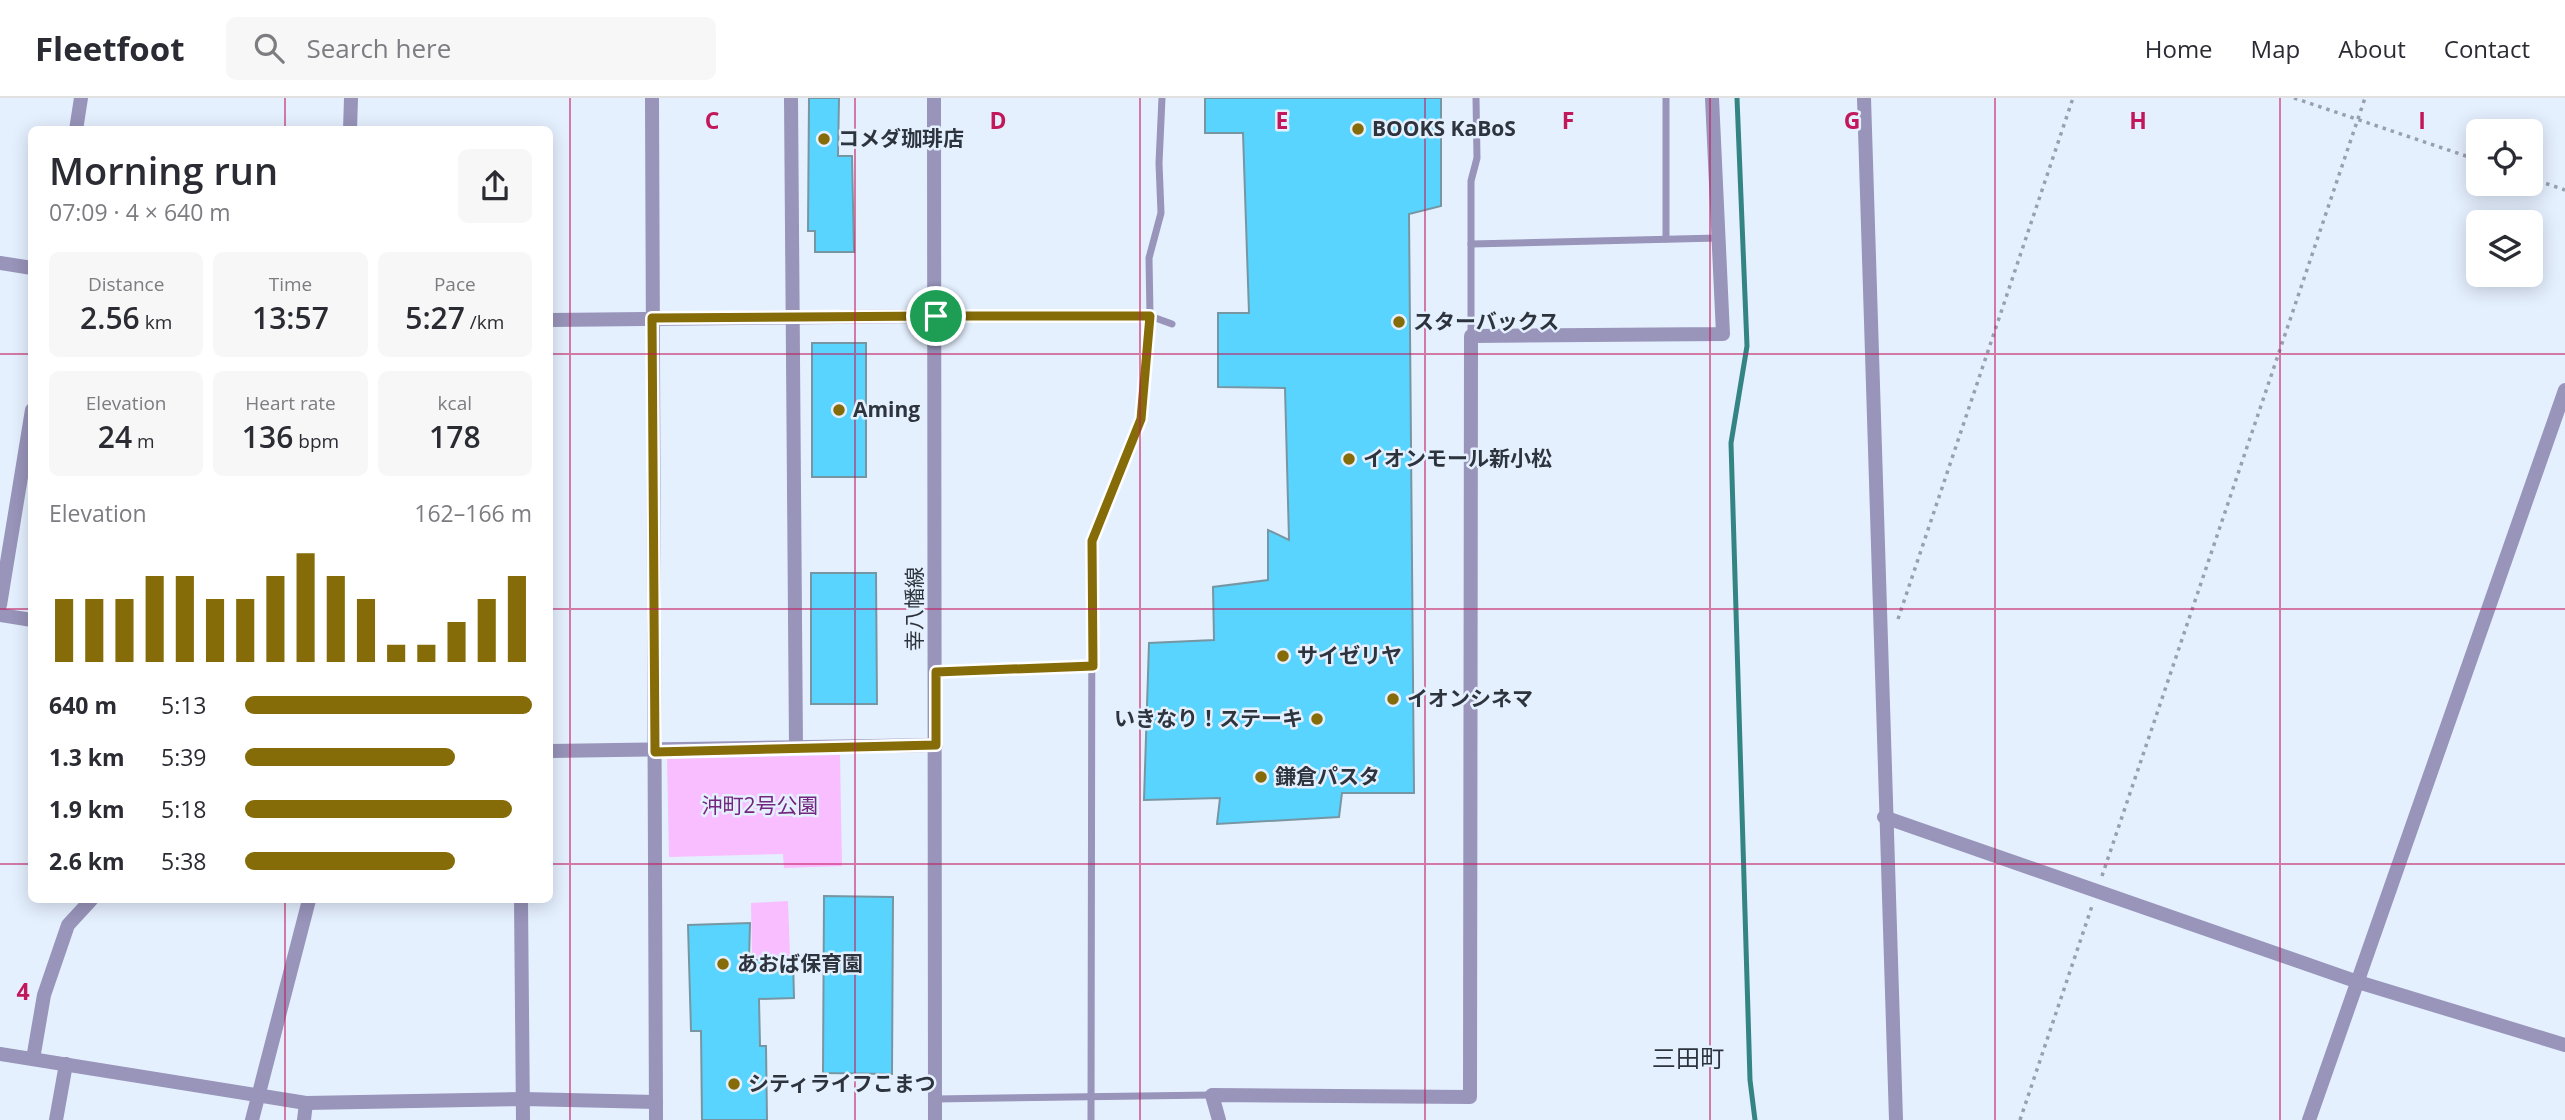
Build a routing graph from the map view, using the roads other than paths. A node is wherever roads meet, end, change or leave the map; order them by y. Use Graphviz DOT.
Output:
graph roads {
  1 [pos="81,98"];
  2 [pos="351,98"];
  3 [pos="652,98"];
  4 [pos="791,98"];
  5 [pos="934,98"];
  6 [pos="1162,98"];
  7 [pos="1476,98"];
  8 [pos="1666,98"];
  9 [pos="1712,98"];
  10 [pos="1864,98"];
  11 [pos="77,126"];
  12 [pos="350,126"];
  13 [pos="1718,238"];
  14 [pos="1666,239"];
  15 [pos="1471,244"];
  16 [pos="0,263"];
  17 [pos="28,267"];
  18 [pos="936,316"];
  19 [pos="1150,316"];
  20 [pos="652,318"];
  21 [pos="792,318"];
  22 [pos="553,320"];
  23 [pos="1172,324"];
  24 [pos="1471,336"];
  25 [pos="2565,390"];
  26 [pos="28,434"];
  27 [pos="0,605"];
  28 [pos="0,615"];
  29 [pos="28,619"];
  30 [pos="1093,666"];
  31 [pos="936,672"];
  32 [pos="936,745"];
  33 [pos="796,747"];
  34 [pos="553,751"];
  35 [pos="655,752"];
  36 [pos="1885,817"];
  37 [pos="88,903"];
  38 [pos="308,903"];
  39 [pos="521,903"];
  40 [pos="2358,982"];
  41 [pos="2565,1045"];
  42 [pos="0,1054"];
  43 [pos="33,1059"];
  44 [pos="66,1065"];
  45 [pos="1212,1095"];
  46 [pos="259,1096"];
  47 [pos="1092,1098"];
  48 [pos="523,1099"];
  49 [pos="935,1099"];
  50 [pos="656,1102"];
  51 [pos="306,1103"];
  52 [pos="56,1120"];
  53 [pos="252,1120"];
  54 [pos="304,1120"];
  55 [pos="523,1120"];
  56 [pos="656,1120"];
  57 [pos="935,1120"];
  58 [pos="1091,1120"];
  59 [pos="1219,1120"];
  60 [pos="1896,1120"];
  61 [pos="2309,1120"];
  1 -- 11 [label="street"];
  2 -- 12 [label="street"];
  3 -- 20 [label="street"];
  4 -- 21 [label="street"];
  5 -- 18 [label="street, 幸八幡線"];
  6 -- 19 [label="lane"];
  7 -- 15 [label="lane"];
  8 -- 14 [label="lane"];
  9 -- 13 [label="street"];
  10 -- 36 [label="street"];
  13 -- 14 [label="lane"];
  13 -- 24 [label="street"];
  14 -- 15 [label="lane"];
  15 -- 24 [label="lane"];
  16 -- 17 [label="street"];
  18 -- 19 [label="lane"];
  18 -- 21 [label="street"];
  18 -- 31 [label="street, 幸八幡線"];
  19 -- 23 [label="lane"];
  19 -- 30 [label="lane"];
  20 -- 21 [label="street"];
  20 -- 22 [label="street"];
  20 -- 35 [label="street"];
  21 -- 33 [label="street"];
  24 -- 45 [label="street"];
  25 -- 40 [label="street"];
  26 -- 27 [label="street"];
  28 -- 29 [label="street"];
  30 -- 31 [label="lane"];
  30 -- 47 [label="lane"];
  31 -- 32 [label="street, 幸八幡線"];
  32 -- 33 [label="street"];
  32 -- 49 [label="street, 幸八幡線"];
  33 -- 35 [label="street"];
  34 -- 35 [label="street"];
  35 -- 50 [label="street"];
  36 -- 40 [label="street"];
  36 -- 60 [label="street"];
  37 -- 43 [label="street"];
  38 -- 46 [label="street"];
  39 -- 48 [label="street"];
  40 -- 41 [label="street"];
  40 -- 61 [label="street"];
  42 -- 43 [label="street"];
  43 -- 44 [label="street"];
  44 -- 46 [label="street"];
  44 -- 52 [label="street"];
  45 -- 47 [label="lane"];
  45 -- 59 [label="street"];
  46 -- 51 [label="street"];
  46 -- 53 [label="street"];
  47 -- 49 [label="lane"];
  47 -- 58 [label="lane"];
  48 -- 50 [label="street"];
  48 -- 51 [label="street"];
  48 -- 55 [label="street"];
  49 -- 57 [label="street, 幸八幡線"];
  50 -- 56 [label="street"];
  51 -- 54 [label="street"];
}
